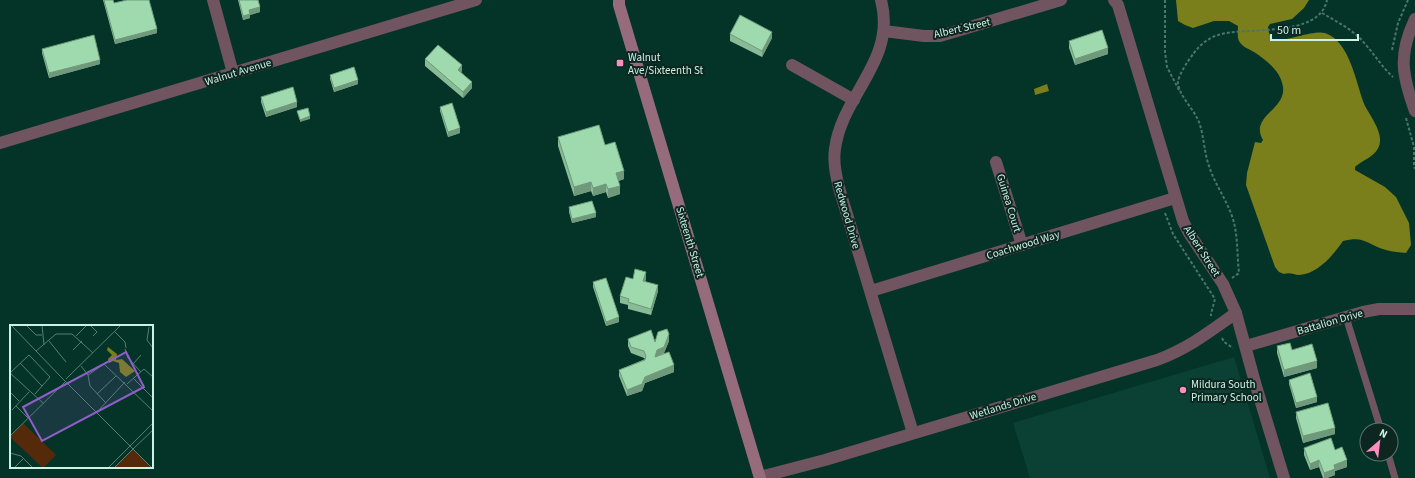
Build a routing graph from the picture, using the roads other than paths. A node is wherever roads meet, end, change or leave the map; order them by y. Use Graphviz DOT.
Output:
graph roads {
  1 [pos="213,0"];
  2 [pos="476,0"];
  3 [pos="881,0"];
  4 [pos="1061,0"];
  5 [pos="1114,0"];
  6 [pos="617,2"];
  7 [pos="1415,19"];
  8 [pos="884,31"];
  9 [pos="792,65"];
  10 [pos="233,73"];
  11 [pos="854,100"];
  12 [pos="1415,111"];
  13 [pos="0,143"];
  14 [pos="996,162"];
  15 [pos="1175,198"];
  16 [pos="1022,245"];
  17 [pos="870,292"];
  18 [pos="1415,309"];
  19 [pos="1236,313"];
  20 [pos="1346,317"];
  21 [pos="1246,346"];
  22 [pos="1379,422"];
  23 [pos="913,433"];
  24 [pos="1390,462"];
  25 [pos="760,478"];
  26 [pos="1284,478"];
  27 [pos="1395,478"];
  1 -- 10 [label="street"];
  2 -- 10 [label="street, Walnut Avenue"];
  3 -- 8 [label="street, Redwood Drive"];
  4 -- 8 [label="street, Albert Street"];
  5 -- 15 [label="street, Albert Street"];
  6 -- 25 [label="street, Sixteenth Street"];
  7 -- 12 [label="street"];
  8 -- 11 [label="street, Redwood Drive"];
  9 -- 11 [label="street"];
  10 -- 13 [label="street, Walnut Avenue"];
  11 -- 17 [label="street, Redwood Drive"];
  14 -- 16 [label="street, Guinea Court"];
  15 -- 16 [label="street, Coachwood Way"];
  15 -- 19 [label="street, Albert Street"];
  16 -- 17 [label="street, Coachwood Way"];
  17 -- 23 [label="street, Redwood Drive"];
  18 -- 20 [label="street, Battalion Drive"];
  19 -- 21 [label="street, Albert Street"];
  19 -- 23 [label="street, Wetlands Drive"];
  20 -- 21 [label="street, Battalion Drive"];
  20 -- 22 [label="lane"];
  21 -- 26 [label="street, Albert Street"];
  23 -- 25 [label="street, Wetlands Drive"];
  24 -- 27 [label="lane"];
}
